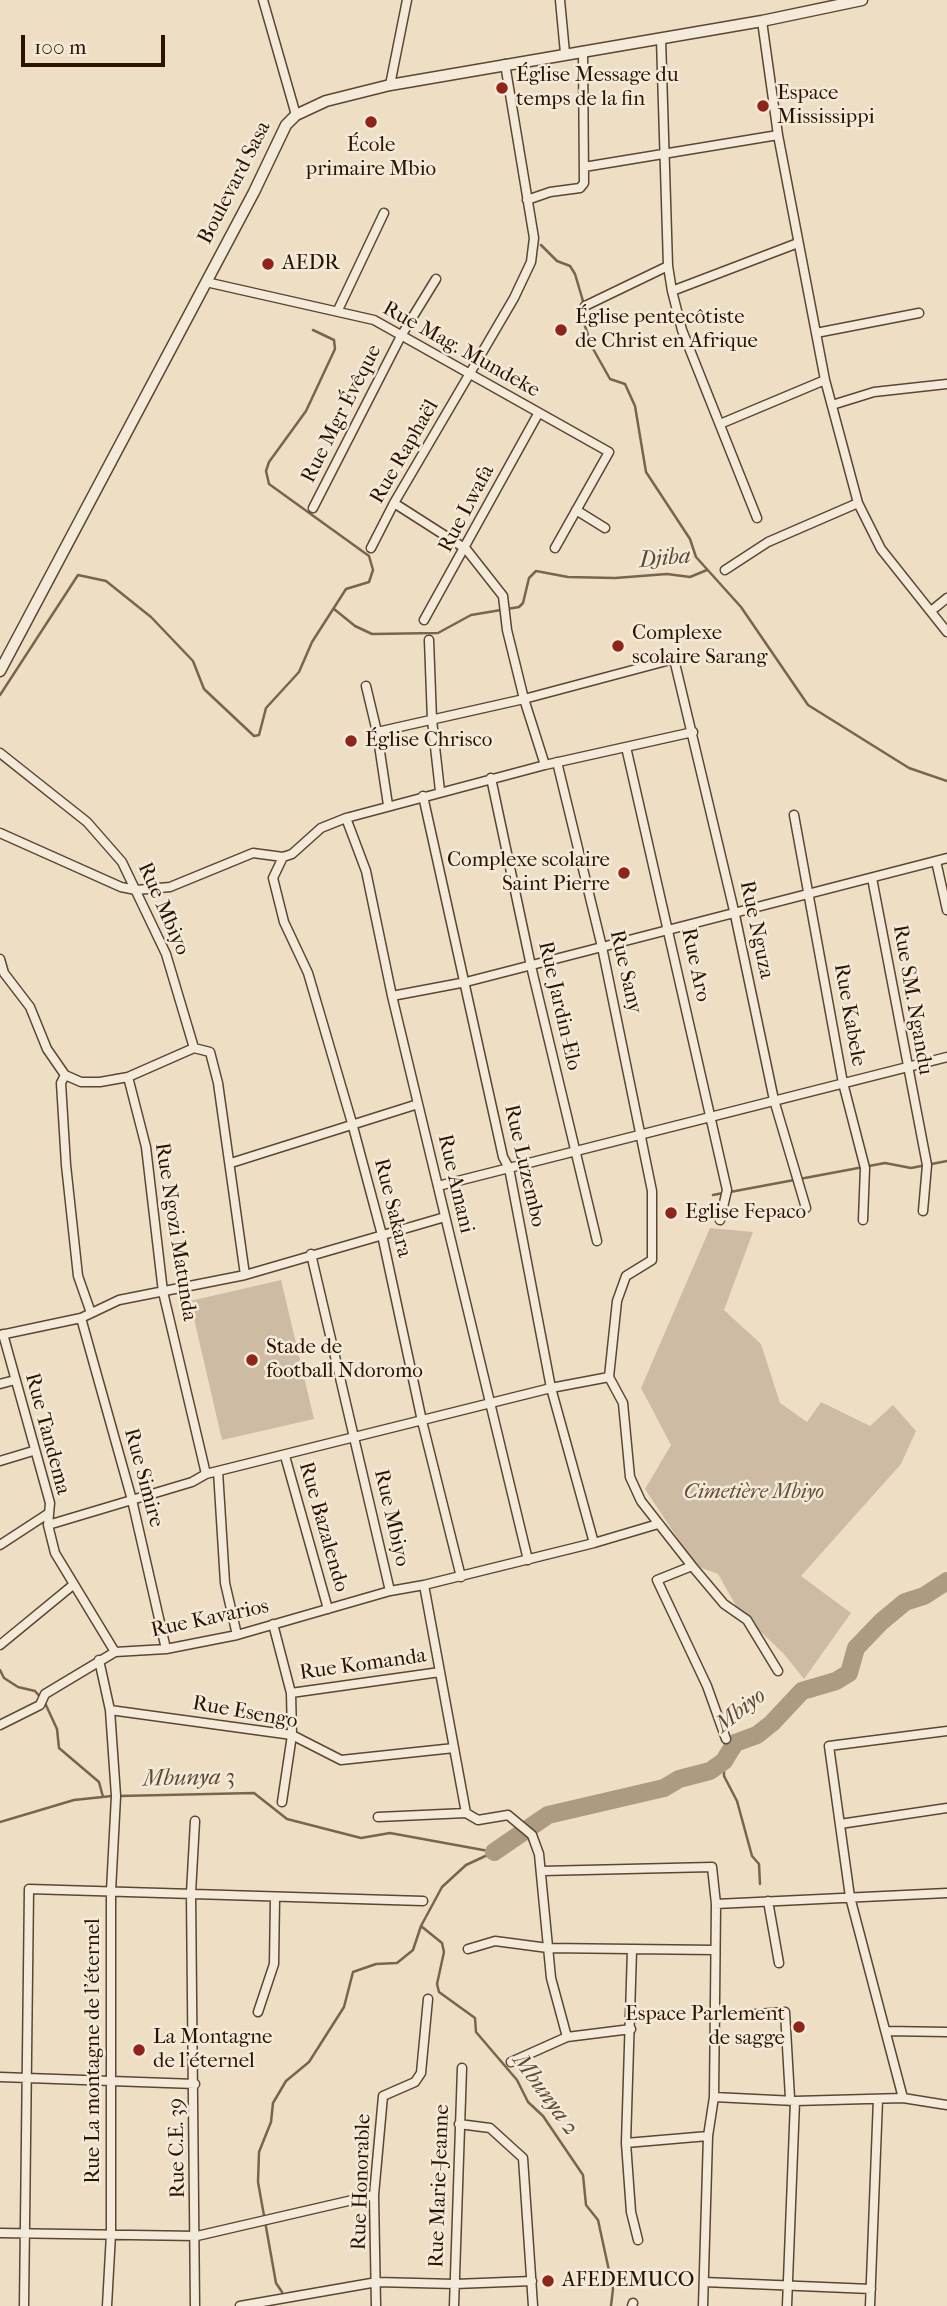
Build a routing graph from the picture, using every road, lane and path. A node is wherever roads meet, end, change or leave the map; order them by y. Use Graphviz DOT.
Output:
graph roads {
  1 [pos="263,0"];
  2 [pos="407,0"];
  3 [pos="560,0"];
  4 [pos="862,0"];
  5 [pos="807,5"];
  6 [pos="762,21"];
  7 [pos="662,39"];
  8 [pos="583,51"];
  9 [pos="565,53"];
  10 [pos="505,64"];
  11 [pos="390,85"];
  12 [pos="296,115"];
  13 [pos="778,135"];
  14 [pos="665,153"];
  15 [pos="584,167"];
  16 [pos="527,200"];
  17 [pos="384,212"];
  18 [pos="798,243"];
  19 [pos="668,266"];
  20 [pos="436,279"];
  21 [pos="206,282"];
  22 [pos="672,291"];
  23 [pos="585,306"];
  24 [pos="338,310"];
  25 [pos="919,313"];
  26 [pos="816,332"];
  27 [pos="401,337"];
  28 [pos="471,374"];
  29 [pos="825,380"];
  30 [pos="947,384"];
  31 [pos="832,405"];
  32 [pos="538,414"];
  33 [pos="720,424"];
  34 [pos="394,503"];
  35 [pos="858,503"];
  36 [pos="313,508"];
  37 [pos="576,510"];
  38 [pos="757,518"];
  39 [pos="605,528"];
  40 [pos="371,548"];
  41 [pos="555,548"];
  42 [pos="466,549"];
  43 [pos="725,570"];
  44 [pos="947,598"];
  45 [pos="931,611"];
  46 [pos="424,620"];
  47 [pos="947,632"];
  48 [pos="429,640"];
  49 [pos="0,671"];
  50 [pos="366,686"];
  51 [pos="524,699"];
  52 [pos="432,720"];
  53 [pos="377,732"];
  54 [pos="693,732"];
  55 [pos="626,747"];
  56 [pos="0,753"];
  57 [pos="557,762"];
  58 [pos="545,765"];
  59 [pos="491,778"];
  60 [pos="440,791"];
  61 [pos="423,796"];
  62 [pos="388,806"];
  63 [pos="794,815"];
  64 [pos="346,818"];
  65 [pos="0,833"];
  66 [pos="282,857"];
  67 [pos="947,858"];
  68 [pos="936,861"];
  69 [pos="872,878"];
  70 [pos="136,890"];
  71 [pos="810,896"];
  72 [pos="947,910"];
  73 [pos="735,915"];
  74 [pos="670,931"];
  75 [pos="602,947"];
  76 [pos="0,959"];
  77 [pos="531,966"];
  78 [pos="2,974"];
  79 [pos="466,982"];
  80 [pos="392,996"];
  81 [pos="194,1048"];
  82 [pos="947,1057"];
  83 [pos="906,1067"];
  84 [pos="65,1075"];
  85 [pos="128,1077"];
  86 [pos="843,1083"];
  87 [pos="774,1100"];
  88 [pos="418,1104"];
  89 [pos="708,1116"];
  90 [pos="352,1123"];
  91 [pos="642,1132"];
  92 [pos="575,1150"];
  93 [pos="231,1163"];
  94 [pos="509,1168"];
  95 [pos="438,1186"];
  96 [pos="806,1208"];
  97 [pos="923,1211"];
  98 [pos="445,1217"];
  99 [pos="720,1220"];
  100 [pos="863,1220"];
  101 [pos="382,1234"];
  102 [pos="597,1241"];
  103 [pos="311,1254"];
  104 [pos="245,1275"];
  105 [pos="163,1292"];
  106 [pos="91,1313"];
  107 [pos="80,1318"];
  108 [pos="2,1335"];
  109 [pos="610,1377"];
  110 [pos="15,1380"];
  111 [pos="0,1384"];
  112 [pos="551,1388"];
  113 [pos="489,1403"];
  114 [pos="422,1421"];
  115 [pos="355,1439"];
  116 [pos="33,1451"];
  117 [pos="285,1455"];
  118 [pos="0,1461"];
  119 [pos="218,1471"];
  120 [pos="206,1474"];
  121 [pos="132,1500"];
  122 [pos="49,1513"];
  123 [pos="658,1524"];
  124 [pos="48,1525"];
  125 [pos="594,1543"];
  126 [pos="0,1545"];
  127 [pos="528,1560"];
  128 [pos="692,1566"];
  129 [pos="460,1577"];
  130 [pos="74,1585"];
  131 [pos="424,1585"];
  132 [pos="390,1591"];
  133 [pos="328,1609"];
  134 [pos="274,1624"];
  135 [pos="237,1635"];
  136 [pos="0,1645"];
  137 [pos="166,1649"];
  138 [pos="115,1653"];
  139 [pos="99,1660"];
  140 [pos="778,1671"];
  141 [pos="440,1672"];
  142 [pos="290,1693"];
  143 [pos="110,1710"];
  144 [pos="0,1725"];
  145 [pos="947,1731"];
  146 [pos="292,1735"];
  147 [pos="726,1739"];
  148 [pos="454,1748"];
  149 [pos="282,1801"];
  150 [pos="947,1808"];
  151 [pos="466,1812"];
  152 [pos="378,1818"];
  153 [pos="195,1821"];
  154 [pos="840,1824"];
  155 [pos="542,1871"];
  156 [pos="111,1891"];
  157 [pos="191,1892"];
  158 [pos="947,1893"];
  159 [pos="850,1897"];
  160 [pos="275,1898"];
  161 [pos="423,1901"];
  162 [pos="768,1901"];
  163 [pos="716,1904"];
  164 [pos="548,1948"];
  165 [pos="468,1949"];
  166 [pos="632,1950"];
  167 [pos="715,1950"];
  168 [pos="779,1963"];
  169 [pos="428,1999"];
  170 [pos="258,2012"];
  171 [pos="715,2017"];
  172 [pos="631,2029"];
  173 [pos="886,2031"];
  174 [pos="947,2032"];
  175 [pos="567,2037"];
  176 [pos="511,2062"];
  177 [pos="462,2068"];
  178 [pos="0,2077"];
  179 [pos="28,2079"];
  180 [pos="112,2079"];
  181 [pos="195,2084"];
  182 [pos="714,2097"];
  183 [pos="903,2098"];
  184 [pos="792,2099"];
  185 [pos="878,2099"];
  186 [pos="947,2105"];
  187 [pos="459,2124"];
  188 [pos="708,2136"];
  189 [pos="626,2143"];
  190 [pos="374,2194"];
  191 [pos="0,2233"];
  192 [pos="111,2234"];
  193 [pos="26,2235"];
  194 [pos="197,2236"];
  195 [pos="638,2240"];
  196 [pos="377,2281"];
  197 [pos="532,2281"];
  198 [pos="704,2282"];
  199 [pos="455,2284"];
  200 [pos="788,2286"];
  201 [pos="871,2289"];
  202 [pos="294,2301"];
  203 [pos="24,2306"];
  204 [pos="107,2306"];
  205 [pos="195,2306"];
  206 [pos="240,2306"];
  207 [pos="376,2306"];
  208 [pos="454,2306"];
  209 [pos="533,2306"];
  210 [pos="703,2306"];
  211 [pos="787,2306"];
  212 [pos="870,2306"];
  1 -- 12 [label="street"];
  2 -- 11 [label="street"];
  3 -- 9 [label="street"];
  4 -- 5 [label="street, Boulevard Sasa"];
  5 -- 6 [label="street, Boulevard Sasa"];
  6 -- 7 [label="street, Boulevard Sasa"];
  6 -- 13 [label="street"];
  7 -- 8 [label="street, Boulevard Sasa"];
  7 -- 14 [label="street"];
  8 -- 9 [label="street, Boulevard Sasa"];
  8 -- 15 [label="street"];
  9 -- 10 [label="street, Boulevard Sasa"];
  10 -- 11 [label="street, Boulevard Sasa"];
  10 -- 16 [label="street, Rue Raphaël"];
  11 -- 12 [label="street, Boulevard Sasa"];
  12 -- 21 [label="street, Boulevard Sasa"];
  13 -- 14 [label="street"];
  13 -- 18 [label="street"];
  14 -- 15 [label="street"];
  14 -- 19 [label="street"];
  15 -- 16 [label="street"];
  16 -- 28 [label="street, Rue Raphaël"];
  17 -- 24 [label="street"];
  18 -- 22 [label="street"];
  18 -- 26 [label="street"];
  19 -- 22 [label="street"];
  19 -- 23 [label="street"];
  20 -- 27 [label="street, Rue Mgr Évêque"];
  21 -- 24 [label="street, Rue Mag. Mundeke"];
  21 -- 49 [label="street, Boulevard Sasa"];
  22 -- 33 [label="street"];
  24 -- 27 [label="street, Rue Mag. Mundeke"];
  25 -- 26 [label="street"];
  26 -- 29 [label="street"];
  27 -- 28 [label="street, Rue Mag. Mundeke"];
  27 -- 36 [label="street, Rue Mgr Évêque"];
  28 -- 32 [label="street, Rue Mag. Mundeke"];
  28 -- 34 [label="street, Rue Raphaël"];
  29 -- 31 [label="street"];
  29 -- 33 [label="street"];
  30 -- 31 [label="street"];
  31 -- 35 [label="street"];
  32 -- 37 [label="street, Rue Mag. Mundeke"];
  32 -- 42 [label="street, Rue Lwafa"];
  33 -- 38 [label="street"];
  34 -- 40 [label="street, Rue Raphaël"];
  34 -- 42 [label="street"];
  35 -- 43 [label="street"];
  35 -- 45 [label="street"];
  37 -- 39 [label="street"];
  37 -- 41 [label="street"];
  42 -- 46 [label="street, Rue Lwafa"];
  42 -- 51 [label="street"];
  44 -- 45 [label="street"];
  45 -- 47 [label="street"];
  48 -- 52 [label="street"];
  50 -- 53 [label="street"];
  51 -- 52 [label="street"];
  51 -- 54 [label="street, Rue Nguza"];
  51 -- 58 [label="street"];
  52 -- 53 [label="street"];
  52 -- 60 [label="street"];
  53 -- 62 [label="street"];
  54 -- 55 [label="street"];
  54 -- 73 [label="street, Rue Nguza"];
  55 -- 57 [label="street"];
  55 -- 74 [label="street, Rue Aro"];
  56 -- 70 [label="street, Rue Mbiyo"];
  57 -- 58 [label="street"];
  57 -- 75 [label="street, Rue Sany"];
  58 -- 59 [label="street"];
  59 -- 60 [label="street"];
  59 -- 77 [label="street, Rue Jardin-Elo"];
  60 -- 61 [label="street"];
  61 -- 62 [label="street"];
  61 -- 79 [label="street, Rue Luzembo"];
  62 -- 64 [label="street"];
  63 -- 71 [label="street, Rue Kabele"];
  64 -- 66 [label="street"];
  64 -- 80 [label="street, Rue Amani"];
  65 -- 70 [label="street"];
  66 -- 70 [label="street"];
  66 -- 90 [label="street, Rue Sakara"];
  67 -- 68 [label="street"];
  68 -- 69 [label="street"];
  68 -- 72 [label="street"];
  69 -- 71 [label="street"];
  69 -- 83 [label="street, Rue SM. Ngandu"];
  70 -- 81 [label="street, Rue Mbiyo"];
  71 -- 73 [label="street"];
  71 -- 86 [label="street, Rue Kabele"];
  73 -- 74 [label="street"];
  73 -- 87 [label="street, Rue Nguza"];
  74 -- 75 [label="street"];
  74 -- 89 [label="street, Rue Aro"];
  75 -- 77 [label="street"];
  75 -- 91 [label="street, Rue Sany"];
  76 -- 78 [label="street"];
  77 -- 79 [label="street"];
  77 -- 92 [label="street, Rue Jardin-Elo"];
  78 -- 84 [label="street"];
  79 -- 80 [label="street"];
  79 -- 94 [label="street, Rue Luzembo"];
  80 -- 88 [label="street, Rue Amani"];
  81 -- 85 [label="street"];
  81 -- 93 [label="street, Rue Mbiyo"];
  82 -- 83 [label="street"];
  83 -- 86 [label="street"];
  83 -- 97 [label="street, Rue SM. Ngandu"];
  84 -- 85 [label="street"];
  84 -- 106 [label="street"];
  85 -- 105 [label="street, Rue Ngozi Matunda"];
  86 -- 87 [label="street"];
  86 -- 100 [label="street, Rue Kabele"];
  87 -- 89 [label="street"];
  87 -- 96 [label="street, Rue Nguza"];
  88 -- 90 [label="street"];
  88 -- 95 [label="street, Rue Amani"];
  89 -- 91 [label="street"];
  89 -- 99 [label="street, Rue Aro"];
  90 -- 93 [label="street"];
  90 -- 101 [label="street, Rue Sakara"];
  91 -- 92 [label="street"];
  91 -- 109 [label="street, Rue Sany"];
  92 -- 94 [label="street"];
  92 -- 102 [label="street, Rue Jardin-Elo"];
  93 -- 104 [label="street, Rue Mbiyo"];
  94 -- 95 [label="street"];
  94 -- 112 [label="street, Rue Luzembo"];
  95 -- 98 [label="street, Rue Amani"];
  98 -- 101 [label="street"];
  98 -- 113 [label="street, Rue Amani"];
  101 -- 103 [label="street"];
  101 -- 114 [label="street, Rue Sakara"];
  103 -- 104 [label="street"];
  103 -- 115 [label="street, Rue Mbiyo"];
  104 -- 105 [label="street"];
  105 -- 106 [label="street"];
  105 -- 120 [label="street, Rue Ngozi Matunda"];
  106 -- 107 [label="street"];
  107 -- 108 [label="street"];
  107 -- 121 [label="street, Rue Simire"];
  108 -- 110 [label="street, Rue Tandema"];
  109 -- 112 [label="street"];
  109 -- 123 [label="street"];
  110 -- 111 [label="street"];
  110 -- 116 [label="street, Rue Tandema"];
  112 -- 113 [label="street"];
  112 -- 125 [label="street, Rue Luzembo"];
  113 -- 114 [label="street"];
  113 -- 127 [label="street, Rue Amani"];
  114 -- 115 [label="street"];
  114 -- 129 [label="street, Rue Sakara"];
  115 -- 117 [label="street"];
  115 -- 132 [label="street, Rue Mbiyo"];
  116 -- 118 [label="street"];
  116 -- 122 [label="street, Rue Tandema"];
  117 -- 119 [label="street"];
  117 -- 133 [label="street, Rue Bazalendo"];
  119 -- 120 [label="street"];
  119 -- 135 [label="street"];
  120 -- 121 [label="street"];
  121 -- 124 [label="street"];
  121 -- 137 [label="street, Rue Simire"];
  122 -- 124 [label="street, Rue Tandema"];
  122 -- 126 [label="street"];
  123 -- 125 [label="street"];
  123 -- 128 [label="street"];
  124 -- 130 [label="street, Rue Tandema"];
  125 -- 127 [label="street"];
  127 -- 129 [label="street"];
  128 -- 140 [label="street"];
  128 -- 147 [label="street"];
  129 -- 131 [label="street"];
  130 -- 136 [label="street"];
  130 -- 138 [label="street, Rue Tandema"];
  131 -- 132 [label="street, Rue Mbiyo"];
  131 -- 141 [label="street, Rue Mbiyo"];
  132 -- 133 [label="street, Rue Kavarios"];
  133 -- 134 [label="street, Rue Kavarios"];
  134 -- 135 [label="street, Rue Kavarios"];
  134 -- 142 [label="street"];
  135 -- 137 [label="street, Rue Kavarios"];
  137 -- 138 [label="street, Rue Kavarios"];
  138 -- 139 [label="street, Rue Kavarios"];
  139 -- 143 [label="street"];
  139 -- 144 [label="street, Rue Kavarios"];
  141 -- 142 [label="street, Rue Komanda"];
  141 -- 148 [label="street, Rue Mbiyo"];
  142 -- 146 [label="street"];
  143 -- 146 [label="street, Rue Esengo"];
  143 -- 156 [label="street, Rue La montagne de l'éternel"];
  145 -- 154 [label="street"];
  146 -- 148 [label="street, Rue Esengo"];
  146 -- 149 [label="street"];
  148 -- 151 [label="street, Rue Mbiyo"];
  150 -- 154 [label="street"];
  151 -- 152 [label="street"];
  151 -- 155 [label="street"];
  153 -- 157 [label="street, Rue C.E. 39"];
  154 -- 159 [label="street"];
  155 -- 163 [label="street"];
  155 -- 164 [label="street"];
  156 -- 157 [label="street"];
  156 -- 179 [label="street"];
  156 -- 180 [label="street, Rue La montagne de l'éternel"];
  157 -- 160 [label="street"];
  157 -- 181 [label="street, Rue C.E. 39"];
  158 -- 159 [label="street"];
  159 -- 162 [label="street"];
  159 -- 173 [label="street"];
  160 -- 161 [label="street"];
  160 -- 170 [label="street"];
  162 -- 163 [label="street"];
  162 -- 168 [label="street"];
  163 -- 167 [label="street"];
  164 -- 165 [label="street"];
  164 -- 166 [label="street"];
  164 -- 175 [label="street"];
  166 -- 167 [label="street"];
  166 -- 172 [label="street"];
  167 -- 171 [label="street"];
  169 -- 190 [label="street, Rue Honorable"];
  171 -- 182 [label="street"];
  171 -- 184 [label="street"];
  172 -- 175 [label="street"];
  172 -- 189 [label="street"];
  173 -- 174 [label="street"];
  173 -- 183 [label="street"];
  175 -- 176 [label="street"];
  177 -- 187 [label="street, Rue Marie-Jeanne"];
  178 -- 179 [label="street"];
  179 -- 180 [label="street"];
  179 -- 193 [label="street"];
  180 -- 181 [label="street"];
  180 -- 192 [label="street, Rue La montagne de l'éternel"];
  181 -- 194 [label="street, Rue C.E. 39"];
  182 -- 184 [label="street"];
  182 -- 188 [label="street"];
  183 -- 185 [label="street"];
  183 -- 186 [label="street"];
  184 -- 185 [label="street"];
  184 -- 200 [label="street"];
  185 -- 201 [label="street"];
  187 -- 197 [label="street"];
  187 -- 199 [label="street, Rue Marie-Jeanne"];
  188 -- 189 [label="street"];
  188 -- 198 [label="street"];
  189 -- 195 [label="street"];
  190 -- 194 [label="street"];
  190 -- 196 [label="street, Rue Honorable"];
  191 -- 193 [label="street"];
  192 -- 193 [label="street"];
  192 -- 194 [label="street"];
  192 -- 204 [label="street, Rue La montagne de l'éternel"];
  193 -- 203 [label="street"];
  194 -- 205 [label="street, Rue C.E. 39"];
  196 -- 199 [label="street"];
  196 -- 202 [label="street"];
  196 -- 207 [label="street, Rue Honorable"];
  197 -- 199 [label="street"];
  197 -- 209 [label="street"];
  198 -- 200 [label="street"];
  198 -- 210 [label="street"];
  199 -- 208 [label="street, Rue Marie-Jeanne"];
  200 -- 201 [label="street"];
  200 -- 211 [label="street"];
  201 -- 212 [label="street"];
  202 -- 206 [label="street"];
}
